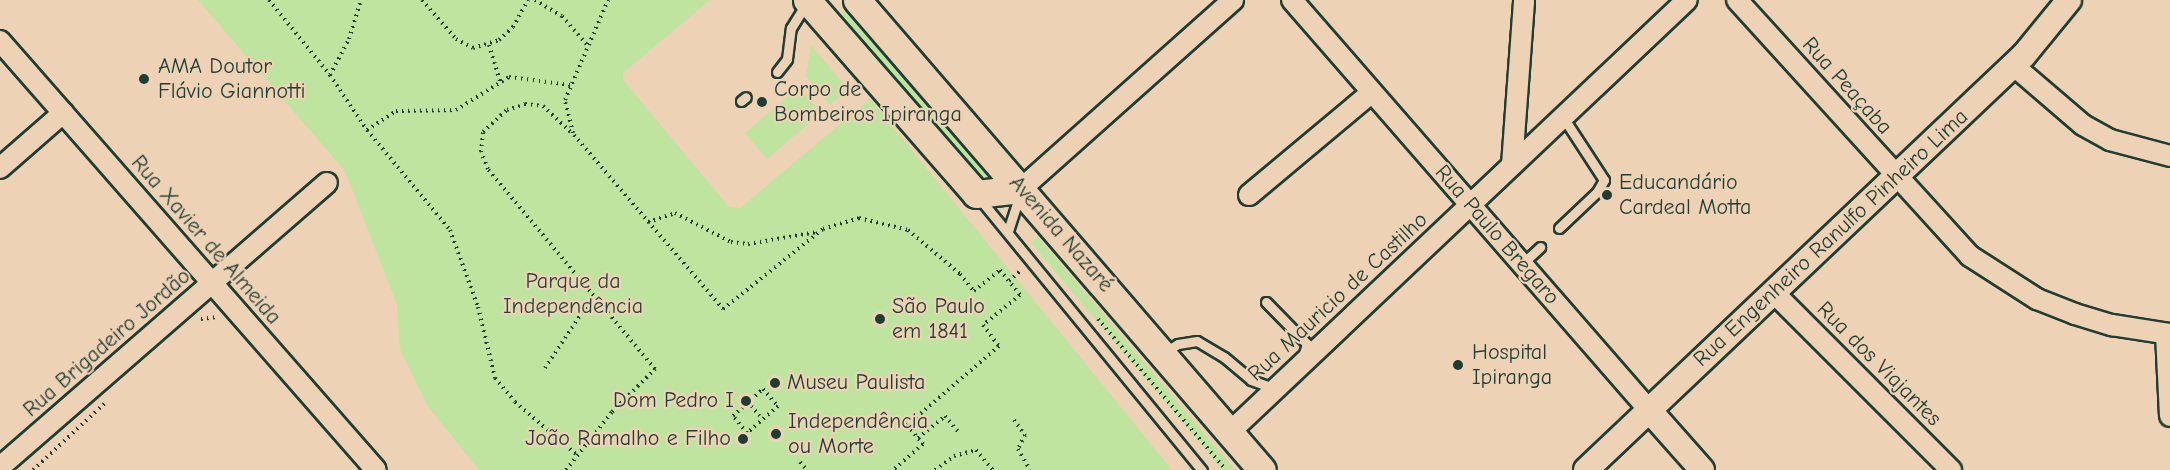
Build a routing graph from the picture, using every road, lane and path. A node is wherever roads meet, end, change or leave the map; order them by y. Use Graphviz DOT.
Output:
graph roads {
  1 [pos="269,0"];
  2 [pos="361,0"];
  3 [pos="422,0"];
  4 [pos="528,0"];
  5 [pos="535,0"];
  6 [pos="608,0"];
  7 [pos="857,0"];
  8 [pos="1246,0"];
  9 [pos="1292,0"];
  10 [pos="1524,0"];
  11 [pos="1687,0"];
  12 [pos="1737,0"];
  13 [pos="2069,0"];
  14 [pos="809,1"];
  15 [pos="1228,6"];
  16 [pos="0,41"];
  17 [pos="489,45"];
  18 [pos="588,46"];
  19 [pos="2013,65"];
  20 [pos="777,72"];
  21 [pos="330,75"];
  22 [pos="500,81"];
  23 [pos="571,85"];
  24 [pos="1372,92"];
  25 [pos="63,113"];
  26 [pos="1563,117"];
  27 [pos="367,130"];
  28 [pos="574,135"];
  29 [pos="2170,156"];
  30 [pos="1512,165"];
  31 [pos="0,168"];
  32 [pos="1896,176"];
  33 [pos="327,183"];
  34 [pos="1021,189"];
  35 [pos="976,194"];
  36 [pos="1250,195"];
  37 [pos="1470,205"];
  38 [pos="648,222"];
  39 [pos="1559,228"];
  40 [pos="823,229"];
  41 [pos="1008,231"];
  42 [pos="1540,247"];
  43 [pos="1522,264"];
  44 [pos="1020,271"];
  45 [pos="1009,281"];
  46 [pos="212,284"];
  47 [pos="1773,292"];
  48 [pos="593,296"];
  49 [pos="1266,302"];
  50 [pos="1092,311"];
  51 [pos="221,318"];
  52 [pos="191,327"];
  53 [pos="2168,334"];
  54 [pos="1164,353"];
  55 [pos="545,368"];
  56 [pos="114,396"];
  57 [pos="743,397"];
  58 [pos="748,403"];
  59 [pos="1649,410"];
  60 [pos="2170,416"];
  61 [pos="761,418"];
  62 [pos="1014,420"];
  63 [pos="1231,431"];
  64 [pos="960,434"];
  65 [pos="918,438"];
  66 [pos="577,455"];
  67 [pos="800,462"];
  68 [pos="0,467"];
  69 [pos="33,470"];
  70 [pos="376,470"];
  71 [pos="566,470"];
  72 [pos="807,470"];
  73 [pos="893,470"];
  74 [pos="935,470"];
  75 [pos="993,470"];
  76 [pos="1030,470"];
  77 [pos="1202,470"];
  78 [pos="1226,470"];
  79 [pos="1262,470"];
  80 [pos="1586,470"];
  81 [pos="1702,470"];
  82 [pos="1951,470"];
  1 -- 21 [label="path"];
  2 -- 21 [label="path"];
  3 -- 17 [label="path"];
  4 -- 17 [label="path"];
  5 -- 18 [label="path"];
  6 -- 18 [label="path"];
  7 -- 34 [label="main road, Avenida Nazaré"];
  8 -- 15 [label="street"];
  9 -- 24 [label="street, Rua Paulo Bregaro"];
  10 -- 30 [label="street"];
  11 -- 26 [label="street, Rua Mauricio de Castilho"];
  12 -- 32 [label="street, Rua Peaçaba"];
  13 -- 19 [label="street, Rua Engenheiro Ranulfo Pinheiro Lima"];
  14 -- 20 [label="lane"];
  14 -- 35 [label="main road, Avenida Nazaré"];
  15 -- 34 [label="street"];
  16 -- 25 [label="street, Rua Xavier de Almeida"];
  17 -- 22 [label="path"];
  18 -- 23 [label="path"];
  19 -- 29 [label="street"];
  19 -- 32 [label="street, Rua Engenheiro Ranulfo Pinheiro Lima"];
  21 -- 27 [label="path"];
  22 -- 23 [label="path"];
  22 -- 27 [label="path"];
  23 -- 28 [label="path"];
  24 -- 36 [label="street"];
  24 -- 37 [label="street, Rua Paulo Bregaro"];
  25 -- 31 [label="street"];
  25 -- 46 [label="street, Rua Xavier de Almeida"];
  26 -- 30 [label="street, Rua Mauricio de Castilho"];
  26 -- 39 [label="lane"];
  27 -- 66 [label="path"];
  28 -- 38 [label="path"];
  28 -- 48 [label="path"];
  30 -- 37 [label="street, Rua Mauricio de Castilho"];
  32 -- 47 [label="street, Rua Engenheiro Ranulfo Pinheiro Lima"];
  32 -- 53 [label="street, Rua Peaçaba"];
  33 -- 46 [label="street, Rua Brigadeiro Jordão"];
  34 -- 35 [label="main road"];
  34 -- 41 [label="lane"];
  34 -- 54 [label="main road, Avenida Nazaré"];
  35 -- 41 [label="lane, Avenida Nazaré"];
  37 -- 43 [label="street, Rua Paulo Bregaro"];
  37 -- 63 [label="street, Rua Mauricio de Castilho"];
  38 -- 40 [label="path"];
  38 -- 40 [label="path"];
  40 -- 45 [label="path"];
  41 -- 77 [label="lane, Avenida Nazaré"];
  42 -- 43 [label="lane"];
  43 -- 59 [label="street, Rua Paulo Bregaro"];
  44 -- 45 [label="path"];
  45 -- 65 [label="path"];
  46 -- 68 [label="street, Rua Brigadeiro Jordão"];
  46 -- 70 [label="street, Rua Xavier de Almeida"];
  47 -- 59 [label="street, Rua Engenheiro Ranulfo Pinheiro Lima"];
  47 -- 82 [label="street, Rua dos Viajantes"];
  48 -- 55 [label="path"];
  48 -- 66 [label="path"];
  49 -- 54 [label="lane"];
  50 -- 78 [label="path"];
  51 -- 52 [label="path"];
  53 -- 60 [label="street"];
  54 -- 63 [label="main road, Avenida Nazaré"];
  56 -- 69 [label="path"];
  57 -- 58 [label="path"];
  58 -- 61 [label="path"];
  58 -- 61 [label="path"];
  58 -- 61 [label="path"];
  59 -- 80 [label="street, Rua Engenheiro Ranulfo Pinheiro Lima"];
  59 -- 81 [label="street, Rua Paulo Bregaro"];
  62 -- 76 [label="path"];
  63 -- 79 [label="main road, Avenida Nazaré"];
  64 -- 65 [label="path"];
  65 -- 73 [label="path"];
  66 -- 71 [label="path"];
  67 -- 72 [label="path"];
  74 -- 75 [label="path"];
}
